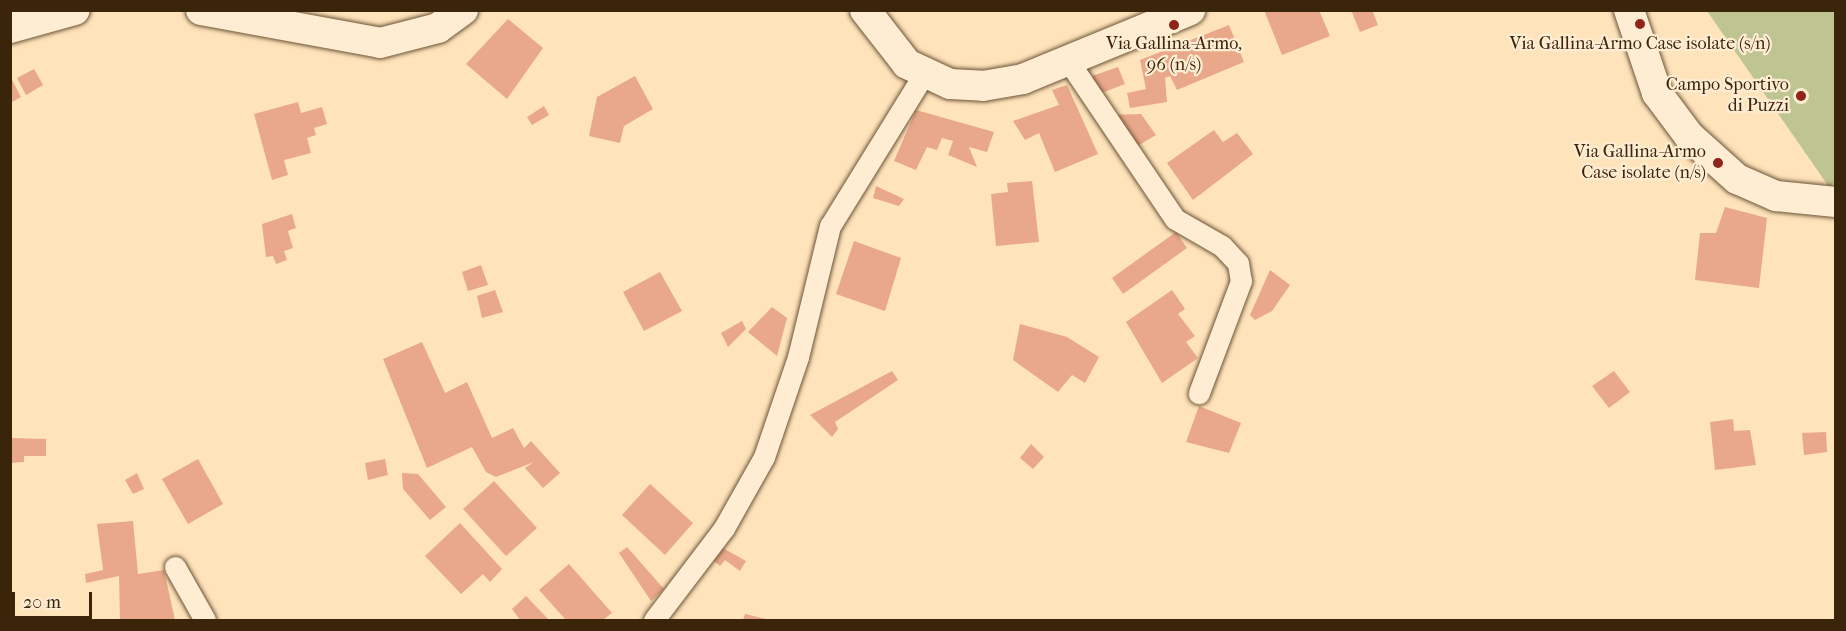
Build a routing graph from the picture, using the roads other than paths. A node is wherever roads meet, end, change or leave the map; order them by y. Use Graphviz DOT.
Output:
graph roads {
  1 [pos="75,10"];
  2 [pos="201,10"];
  3 [pos="463,10"];
  4 [pos="865,10"];
  5 [pos="1190,10"];
  6 [pos="1629,10"];
  7 [pos="10,28"];
  8 [pos="1069,62"];
  9 [pos="924,74"];
  10 [pos="1836,202"];
  11 [pos="1199,393"];
  12 [pos="175,567"];
  13 [pos="205,621"];
  14 [pos="654,621"];
  1 -- 7 [label="street"];
  2 -- 3 [label="street"];
  4 -- 9 [label="street"];
  5 -- 8 [label="street"];
  6 -- 10 [label="street"];
  8 -- 9 [label="street"];
  8 -- 11 [label="street"];
  9 -- 14 [label="street"];
  12 -- 13 [label="street"];
}
